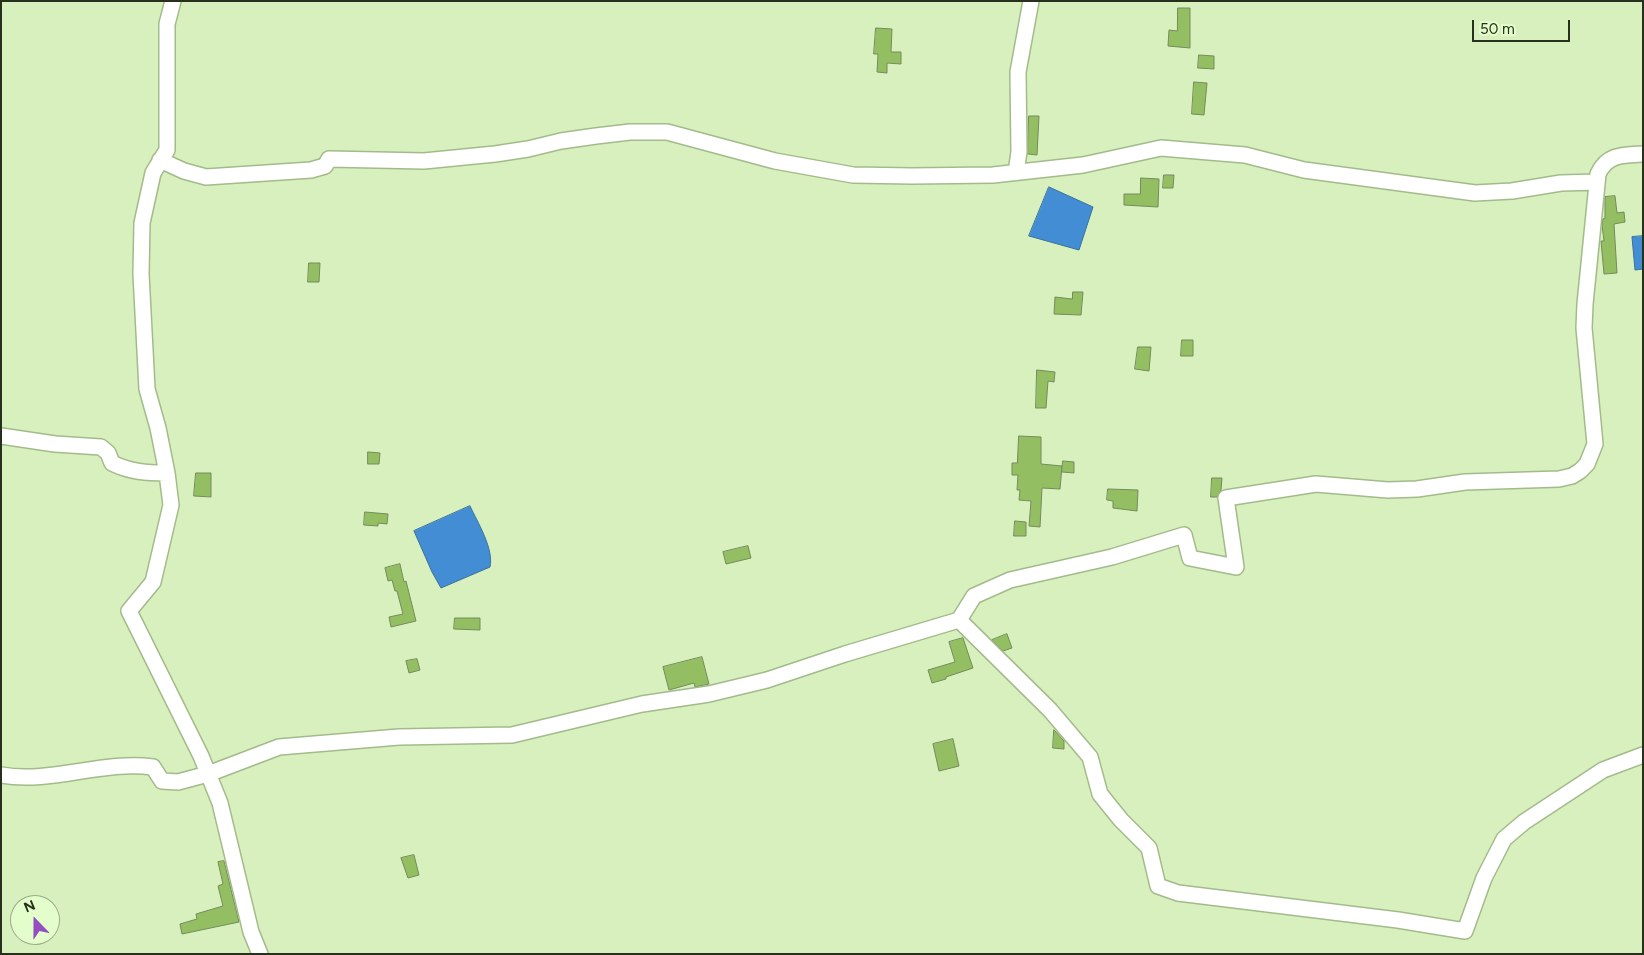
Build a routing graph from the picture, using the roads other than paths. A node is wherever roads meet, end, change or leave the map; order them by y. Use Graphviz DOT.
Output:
graph roads {
  1 [pos="173,1"];
  2 [pos="1031,1"];
  3 [pos="1643,154"];
  4 [pos="160,160"];
  5 [pos="1016,172"];
  6 [pos="1597,182"];
  7 [pos="1,436"];
  8 [pos="167,473"];
  9 [pos="959,620"];
  10 [pos="1643,755"];
  11 [pos="208,774"];
  12 [pos="1,775"];
  13 [pos="260,954"];
  1 -- 4 [label="street"];
  2 -- 5 [label="street"];
  3 -- 6 [label="street"];
  4 -- 5 [label="street"];
  4 -- 8 [label="street"];
  5 -- 6 [label="street"];
  6 -- 9 [label="street"];
  7 -- 8 [label="street"];
  8 -- 11 [label="street"];
  9 -- 10 [label="street"];
  9 -- 11 [label="street"];
  11 -- 12 [label="street"];
  11 -- 13 [label="street"];
}
